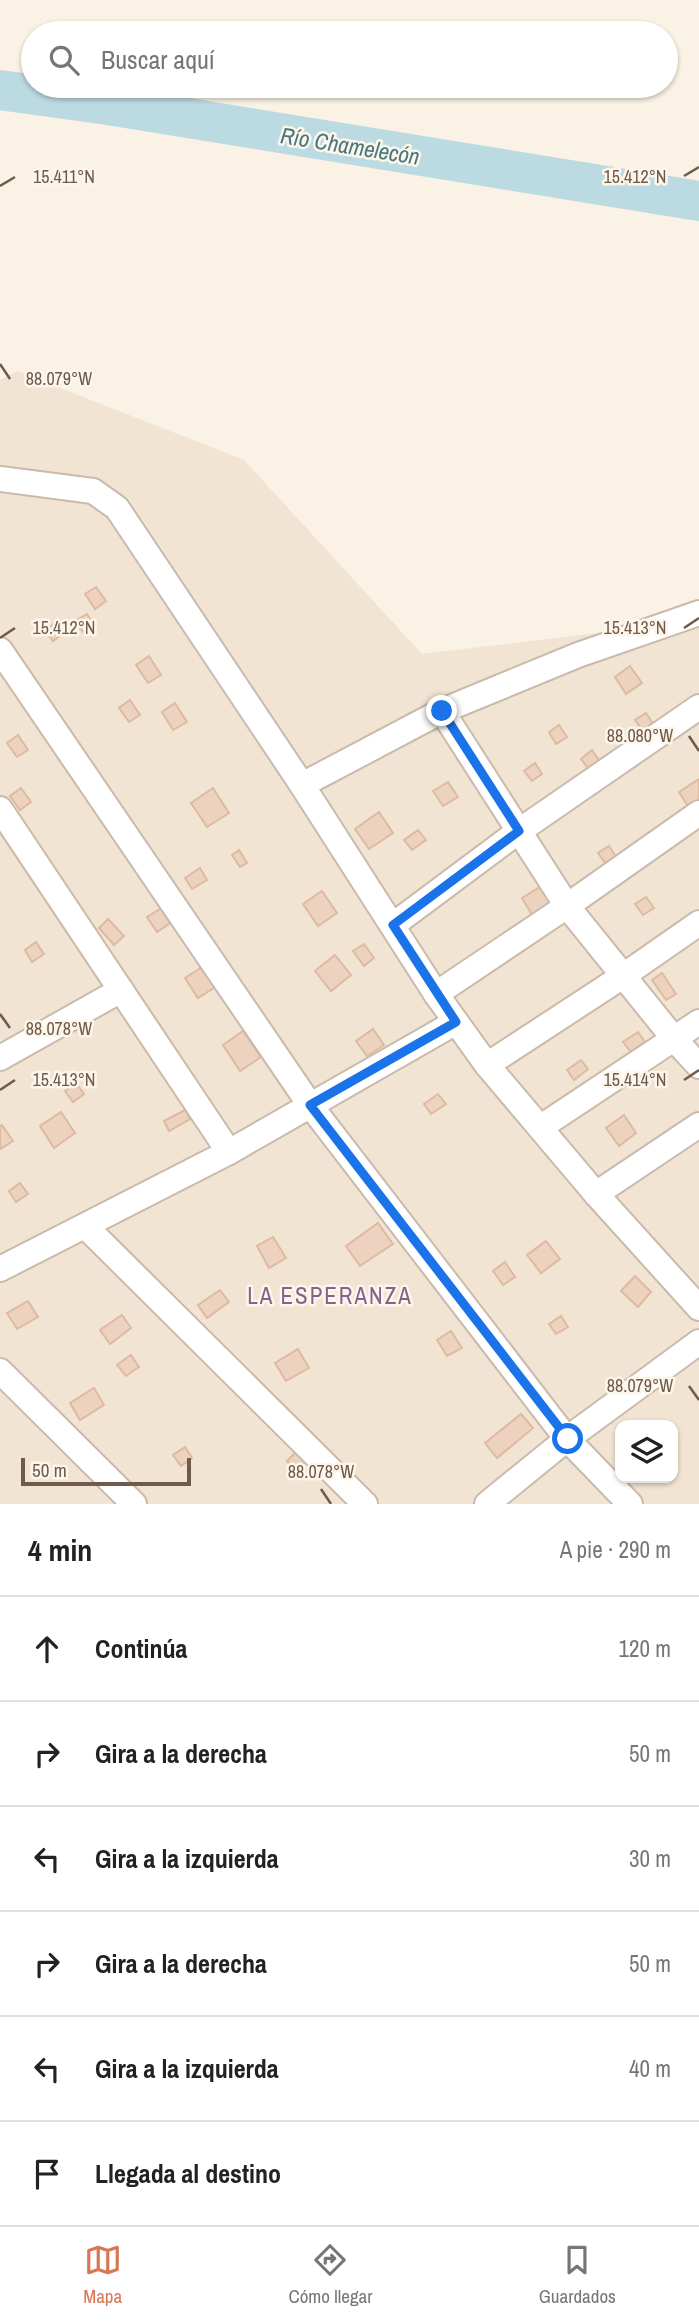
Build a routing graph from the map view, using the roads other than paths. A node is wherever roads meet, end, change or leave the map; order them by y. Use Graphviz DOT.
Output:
graph roads {
  1 [pos="0,479"];
  2 [pos="699,612"];
  3 [pos="0,650"];
  4 [pos="699,707"];
  5 [pos="442,711"];
  6 [pos="302,785"];
  7 [pos="0,810"];
  8 [pos="699,813"];
  9 [pos="519,831"];
  10 [pos="11,846"];
  11 [pos="567,906"];
  12 [pos="699,923"];
  13 [pos="393,925"];
  14 [pos="623,976"];
  15 [pos="121,990"];
  16 [pos="436,994"];
  17 [pos="456,1022"];
  18 [pos="699,1022"];
  19 [pos="675,1040"];
  20 [pos="0,1058"];
  21 [pos="487,1065"];
  22 [pos="699,1066"];
  23 [pos="310,1105"];
  24 [pos="699,1125"];
  25 [pos="541,1127"];
  26 [pos="229,1152"];
  27 [pos="596,1194"];
  28 [pos="85,1226"];
  29 [pos="1,1268"];
  30 [pos="699,1308"];
  31 [pos="699,1342"];
  32 [pos="0,1371"];
  33 [pos="568,1439"];
  34 [pos="134,1504"];
  35 [pos="365,1504"];
  36 [pos="487,1504"];
  37 [pos="630,1504"];
  1 -- 6 [label="street"];
  2 -- 5 [label="street"];
  3 -- 23 [label="street"];
  4 -- 9 [label="street"];
  5 -- 6 [label="street"];
  5 -- 9 [label="street"];
  6 -- 13 [label="street"];
  7 -- 10 [label="street"];
  8 -- 11 [label="street"];
  9 -- 11 [label="street"];
  9 -- 13 [label="street"];
  10 -- 15 [label="street"];
  11 -- 14 [label="street"];
  11 -- 16 [label="street"];
  12 -- 14 [label="street"];
  13 -- 16 [label="street"];
  14 -- 19 [label="street"];
  14 -- 21 [label="street"];
  15 -- 20 [label="street"];
  15 -- 26 [label="street"];
  16 -- 17 [label="street"];
  17 -- 21 [label="street"];
  17 -- 23 [label="street"];
  18 -- 19 [label="street"];
  19 -- 22 [label="street"];
  19 -- 25 [label="street"];
  21 -- 25 [label="street"];
  23 -- 26 [label="street"];
  23 -- 33 [label="street"];
  24 -- 27 [label="street"];
  25 -- 27 [label="street"];
  26 -- 28 [label="street"];
  27 -- 30 [label="street"];
  28 -- 29 [label="street"];
  28 -- 35 [label="street"];
  31 -- 33 [label="street"];
  32 -- 34 [label="street"];
  33 -- 36 [label="street"];
  33 -- 37 [label="street"];
}
